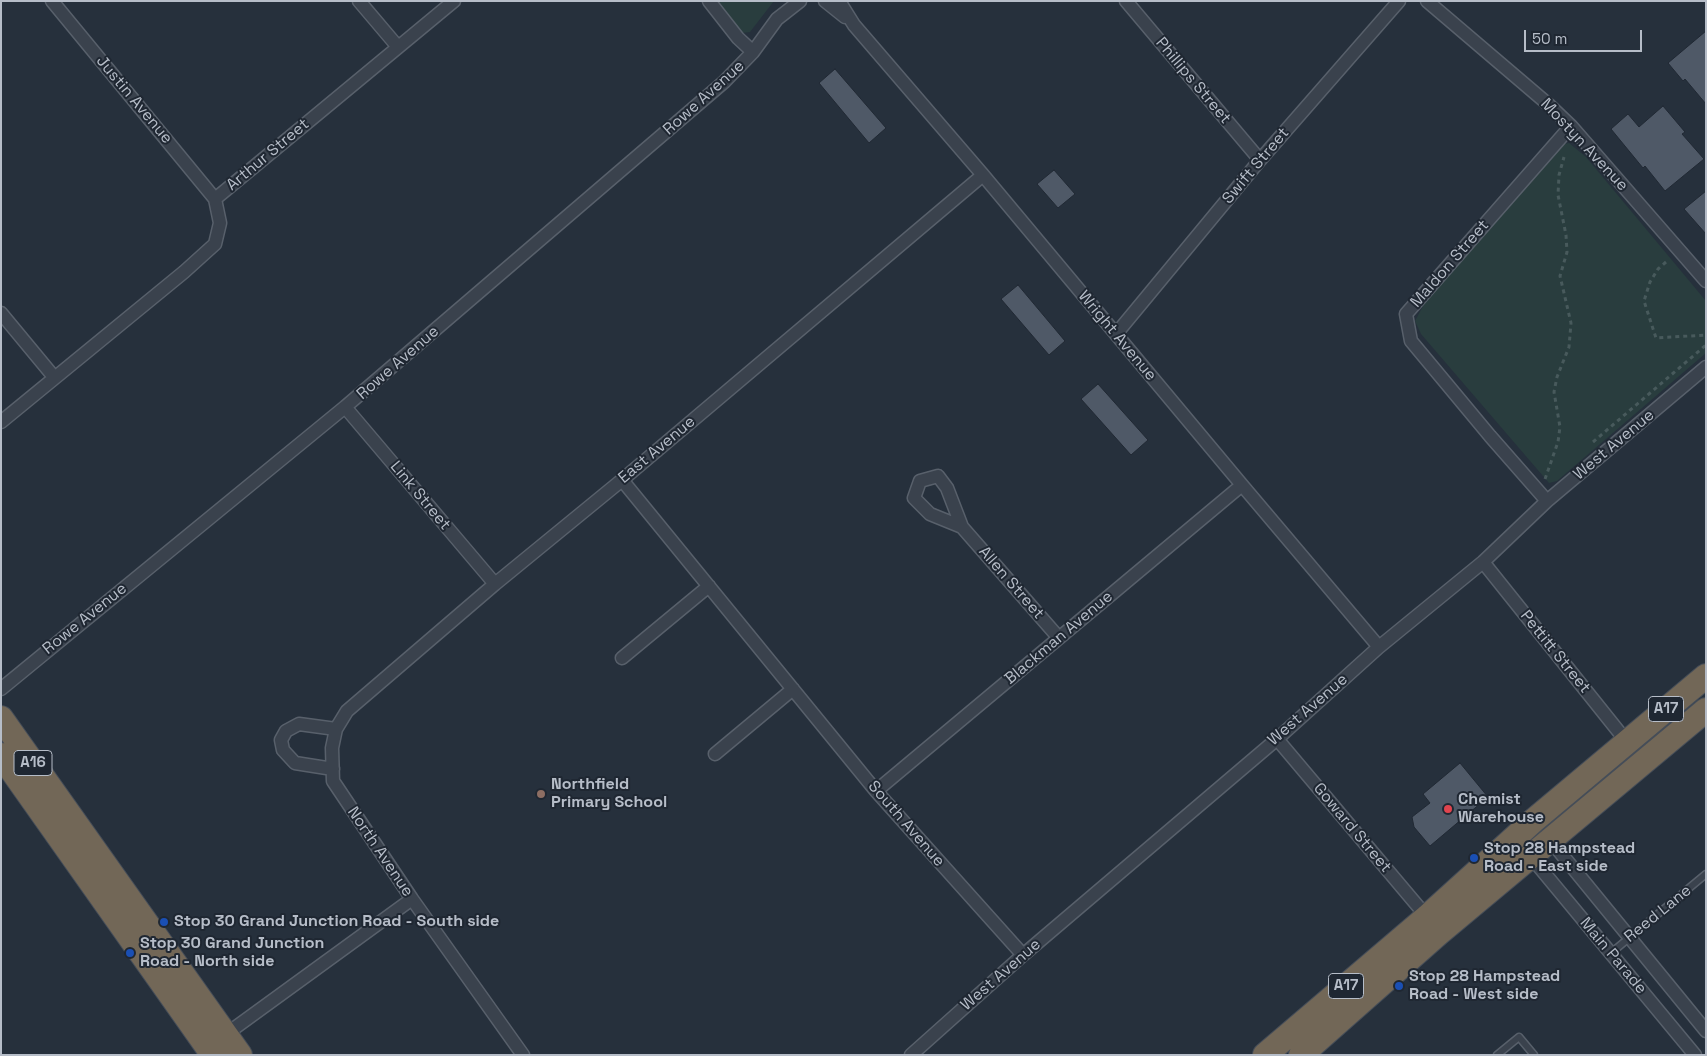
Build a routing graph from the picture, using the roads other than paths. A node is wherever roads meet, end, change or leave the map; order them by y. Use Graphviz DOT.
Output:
graph roads {
  1 [pos="52,1"];
  2 [pos="360,1"];
  3 [pos="454,1"];
  4 [pos="709,1"];
  5 [pos="787,1"];
  6 [pos="800,1"];
  7 [pos="826,1"];
  8 [pos="839,1"];
  9 [pos="1126,1"];
  10 [pos="1399,1"];
  11 [pos="1428,1"];
  12 [pos="777,19"];
  13 [pos="854,25"];
  14 [pos="398,47"];
  15 [pos="753,52"];
  16 [pos="1571,126"];
  17 [pos="1260,160"];
  18 [pos="984,175"];
  19 [pos="216,199"];
  20 [pos="1706,281"];
  21 [pos="1,313"];
  22 [pos="1116,334"];
  23 [pos="1706,367"];
  24 [pos="54,377"];
  25 [pos="346,408"];
  26 [pos="1,422"];
  27 [pos="622,480"];
  28 [pos="1242,485"];
  29 [pos="1547,501"];
  30 [pos="962,527"];
  31 [pos="1483,562"];
  32 [pos="494,584"];
  33 [pos="709,586"];
  34 [pos="1059,638"];
  35 [pos="1380,647"];
  36 [pos="622,658"];
  37 [pos="1706,676"];
  38 [pos="1,688"];
  39 [pos="793,689"];
  40 [pos="1706,710"];
  41 [pos="1,718"];
  42 [pos="336,729"];
  43 [pos="1276,738"];
  44 [pos="1627,742"];
  45 [pos="332,748"];
  46 [pos="715,754"];
  47 [pos="1,756"];
  48 [pos="1643,761"];
  49 [pos="332,768"];
  50 [pos="876,791"];
  51 [pos="56,814"];
  52 [pos="1534,821"];
  53 [pos="1515,839"];
  54 [pos="1550,840"];
  55 [pos="1530,857"];
  56 [pos="1706,874"];
  57 [pos="412,899"];
  58 [pos="1433,925"];
  59 [pos="1629,938"];
  60 [pos="1610,953"];
  61 [pos="1023,956"];
  62 [pos="1706,1031"];
  63 [pos="215,1046"];
  64 [pos="1706,1047"];
  65 [pos="240,1055"];
  66 [pos="523,1055"];
  67 [pos="911,1055"];
  68 [pos="1266,1055"];
  69 [pos="1301,1055"];
  70 [pos="1497,1055"];
  71 [pos="1534,1055"];
  72 [pos="1696,1055"];
  1 -- 19 [label="street, Justin Avenue"];
  2 -- 14 [label="street"];
  3 -- 14 [label="street, Arthur Street"];
  4 -- 15 [label="street"];
  5 -- 12 [label="street, Rowe Avenue"];
  6 -- 12 [label="street, Rowe Avenue"];
  7 -- 13 [label="street, Wright Avenue"];
  8 -- 13 [label="street, Wright Avenue"];
  9 -- 17 [label="street, Phillips Street"];
  10 -- 17 [label="street, Swift Street"];
  11 -- 16 [label="street, Mostyn Avenue"];
  12 -- 15 [label="street, Rowe Avenue"];
  13 -- 18 [label="street, Wright Avenue"];
  14 -- 19 [label="street, Arthur Street"];
  15 -- 25 [label="street, Rowe Avenue"];
  16 -- 20 [label="street, Mostyn Avenue"];
  16 -- 29 [label="street, Maldon Street"];
  17 -- 22 [label="street, Swift Street"];
  18 -- 22 [label="street, Wright Avenue"];
  18 -- 27 [label="street, East Avenue"];
  19 -- 24 [label="street, Arthur Street"];
  21 -- 24 [label="street"];
  22 -- 28 [label="street, Wright Avenue"];
  23 -- 29 [label="street, West Avenue"];
  24 -- 26 [label="street, Arthur Street"];
  25 -- 32 [label="street, Link Street"];
  25 -- 38 [label="street, Rowe Avenue"];
  27 -- 32 [label="street, East Avenue"];
  27 -- 33 [label="street, South Avenue"];
  28 -- 34 [label="street, Blackman Avenue"];
  28 -- 35 [label="street, Wright Avenue"];
  29 -- 31 [label="street, West Avenue"];
  30 -- 34 [label="street, Allen Street"];
  31 -- 35 [label="street, West Avenue"];
  31 -- 44 [label="street, Pettitt Street"];
  32 -- 42 [label="street, East Avenue"];
  33 -- 36 [label="street"];
  33 -- 39 [label="street, South Avenue"];
  34 -- 50 [label="street, Blackman Avenue"];
  35 -- 43 [label="street, West Avenue"];
  37 -- 44 [label="highway, A17"];
  39 -- 46 [label="street"];
  39 -- 50 [label="street, South Avenue"];
  40 -- 48 [label="highway, A17"];
  41 -- 51 [label="highway, A16"];
  42 -- 45 [label="street, East Avenue"];
  42 -- 49 [label="street"];
  43 -- 58 [label="street, Goward Street"];
  43 -- 61 [label="street, West Avenue"];
  44 -- 48 [label="highway"];
  44 -- 52 [label="highway, A17"];
  45 -- 49 [label="street, North Avenue"];
  47 -- 51 [label="highway, A16"];
  48 -- 54 [label="highway, A17"];
  49 -- 57 [label="street, North Avenue"];
  50 -- 61 [label="street, South Avenue"];
  51 -- 63 [label="highway, A16"];
  52 -- 53 [label="highway, A17"];
  52 -- 54 [label="highway"];
  53 -- 55 [label="highway"];
  53 -- 58 [label="highway, A17"];
  54 -- 55 [label="highway, A17"];
  54 -- 59 [label="street, Main Parade"];
  55 -- 58 [label="highway, A17"];
  55 -- 60 [label="street, Main Parade"];
  56 -- 59 [label="lane, Reed Lane"];
  57 -- 63 [label="street"];
  57 -- 66 [label="street, North Avenue"];
  58 -- 68 [label="highway, A17"];
  58 -- 69 [label="highway, A17"];
  59 -- 60 [label="lane, Reed Lane"];
  59 -- 62 [label="street, Main Parade"];
  60 -- 72 [label="street, Main Parade"];
  61 -- 67 [label="street, West Avenue"];
  63 -- 65 [label="highway, A16"];
  64 -- 72 [label="street"];
  70 -- 71 [label="lane"];
}
